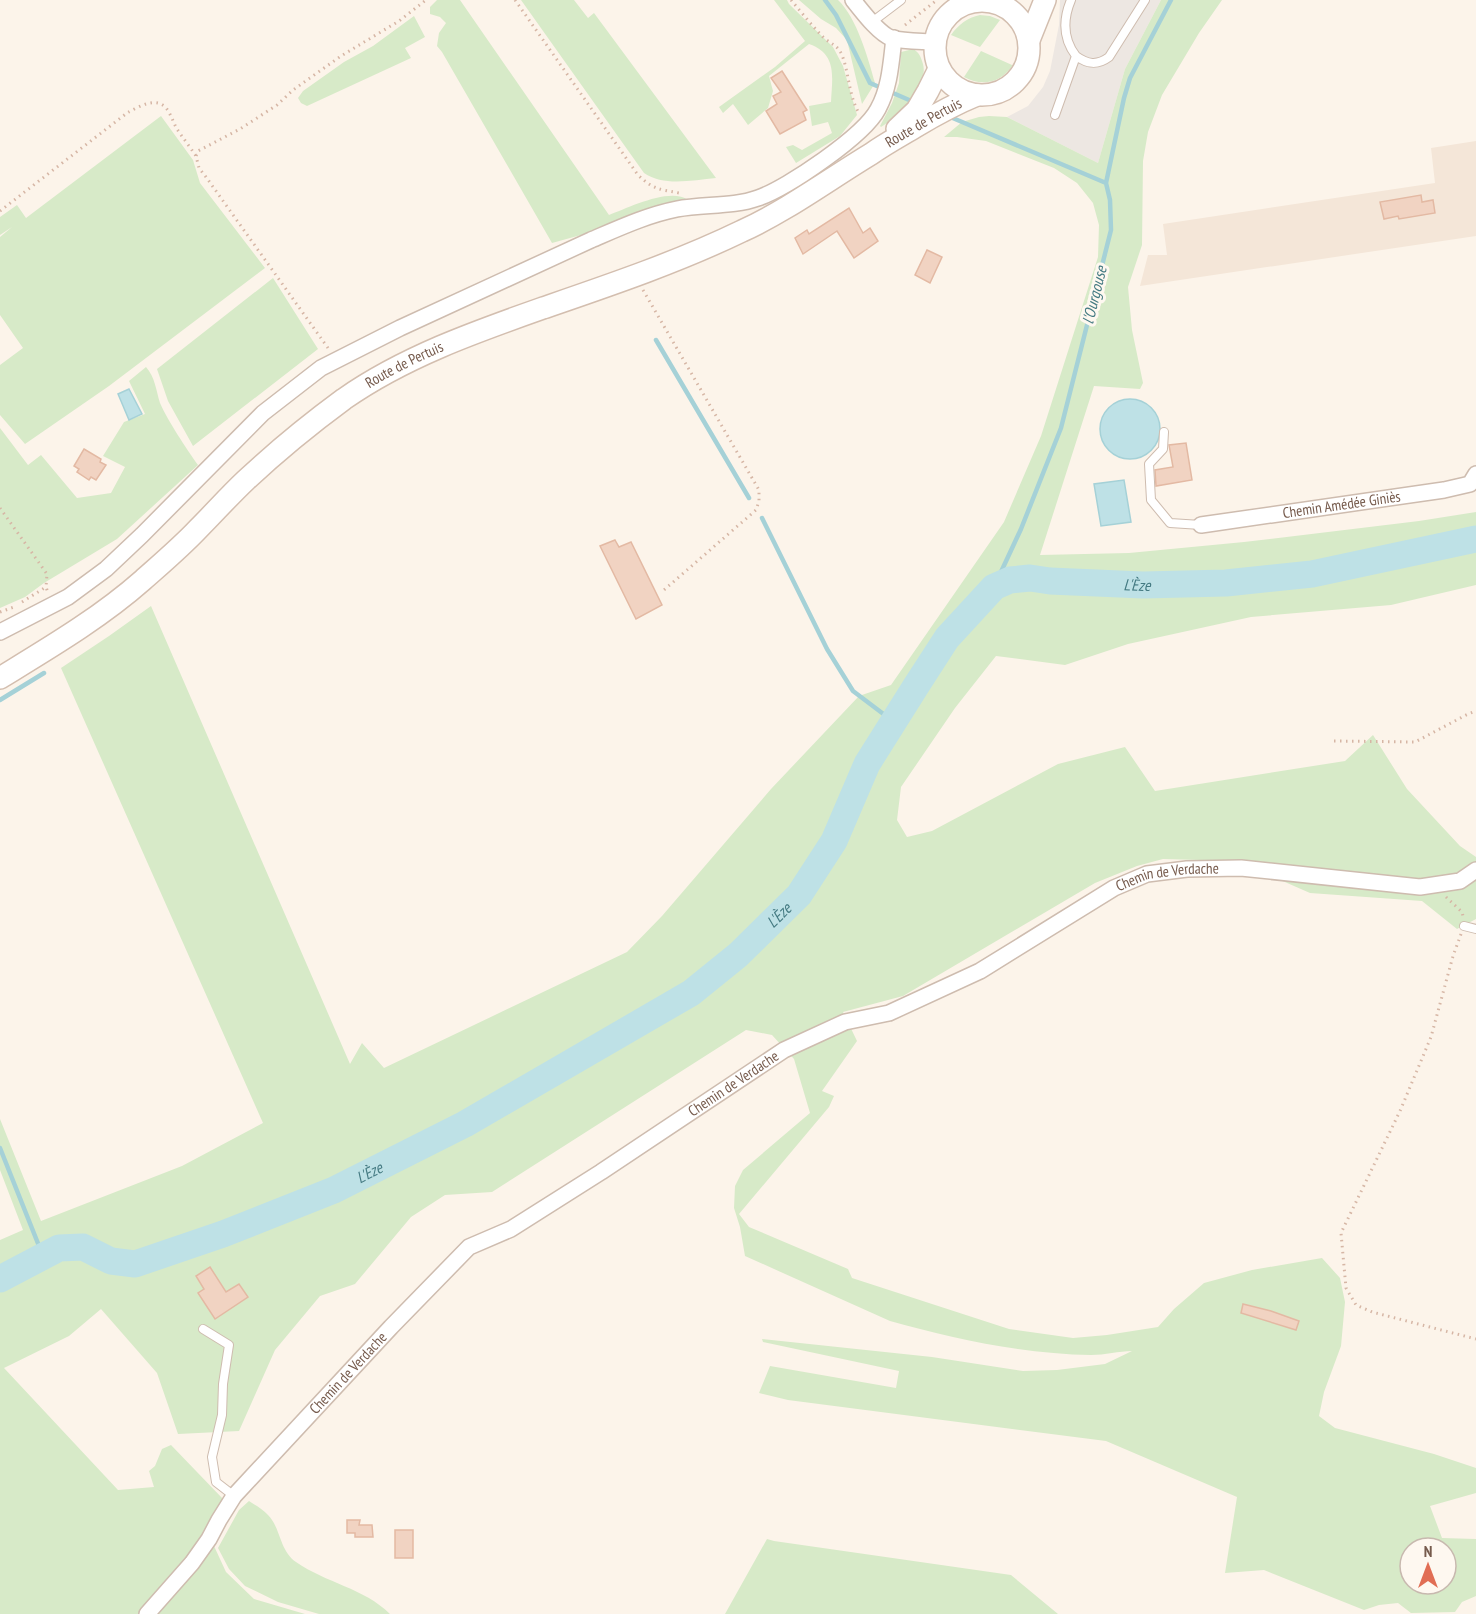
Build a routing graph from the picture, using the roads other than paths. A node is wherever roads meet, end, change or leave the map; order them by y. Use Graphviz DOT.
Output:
graph roads {
  1 [pos="854,0"];
  2 [pos="901,0"];
  3 [pos="1046,0"];
  4 [pos="1071,0"];
  5 [pos="1145,0"];
  6 [pos="972,1"];
  7 [pos="999,2"];
  8 [pos="872,22"];
  9 [pos="900,39"];
  10 [pos="1029,40"];
  11 [pos="935,42"];
  12 [pos="1076,56"];
  13 [pos="939,69"];
  14 [pos="976,95"];
  15 [pos="1055,115"];
  16 [pos="871,154"];
  17 [pos="1164,432"];
  18 [pos="1476,474"];
  19 [pos="1201,525"];
  20 [pos="0,632"];
  21 [pos="0,678"];
  22 [pos="1476,870"];
  23 [pos="1464,926"];
  24 [pos="1476,929"];
  25 [pos="203,1329"];
  26 [pos="234,1496"];
  27 [pos="147,1614"];
  1 -- 8 [label="street"];
  2 -- 8 [label="lane"];
  3 -- 10 [label="main road"];
  4 -- 12 [label="lane"];
  5 -- 12 [label="lane"];
  6 -- 7 [label="main road"];
  6 -- 11 [label="main road"];
  7 -- 10 [label="main road"];
  8 -- 9 [label="street"];
  9 -- 11 [label="street"];
  9 -- 20 [label="street"];
  10 -- 14 [label="main road"];
  11 -- 13 [label="main road"];
  12 -- 15 [label="lane"];
  13 -- 14 [label="main road"];
  13 -- 16 [label="main road, Route de Pertuis"];
  14 -- 16 [label="main road, Route de Pertuis"];
  16 -- 21 [label="main road, Route de Pertuis"];
  17 -- 19 [label="lane"];
  18 -- 19 [label="street, Chemin Amédée Giniès"];
  22 -- 26 [label="street, Chemin de Verdache"];
  23 -- 24 [label="lane"];
  25 -- 26 [label="lane"];
  26 -- 27 [label="street, Chemin de Verdache"];
}
